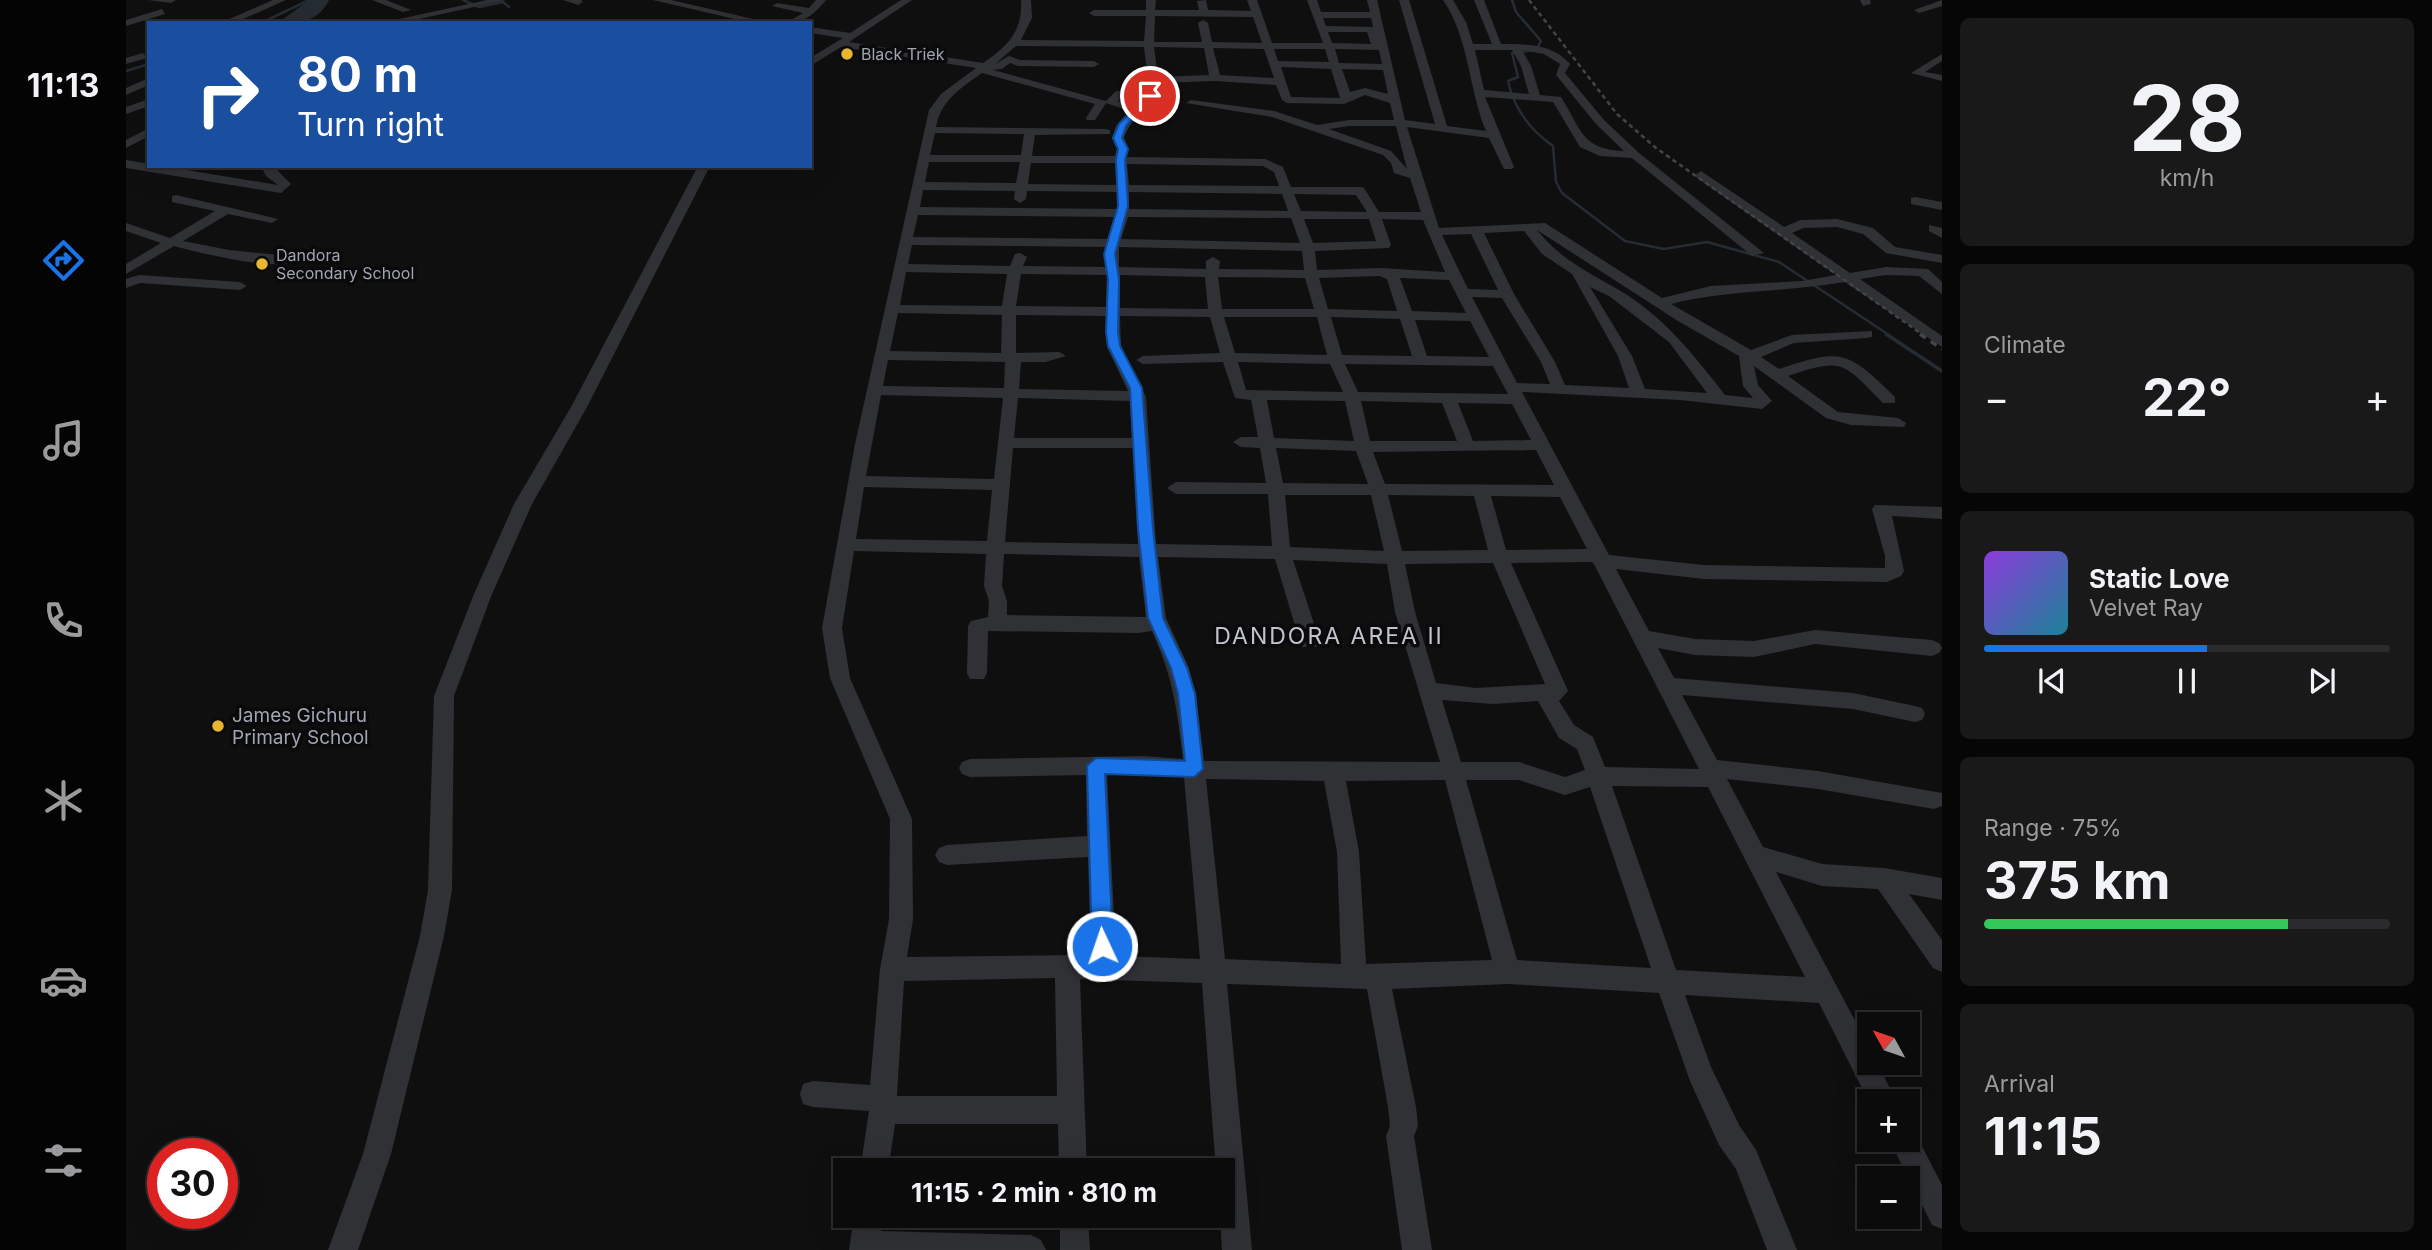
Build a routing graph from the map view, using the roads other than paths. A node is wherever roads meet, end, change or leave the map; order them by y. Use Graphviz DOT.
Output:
graph roads {
  1 [pos="153,0"];
  2 [pos="171,0"];
  3 [pos="281,0"];
  4 [pos="377,0"];
  5 [pos="416,0"];
  6 [pos="501,0"];
  7 [pos="659,0"];
  8 [pos="727,0"];
  9 [pos="821,0"];
  10 [pos="907,0"];
  11 [pos="1027,0"];
  12 [pos="1035,0"];
  13 [pos="1094,0"];
  14 [pos="1202,0"];
  15 [pos="1252,0"];
  16 [pos="1312,0"];
  17 [pos="1404,0"];
  18 [pos="1452,1"];
  19 [pos="1942,2"];
  20 [pos="1476,3"];
  21 [pos="777,6"];
  22 [pos="1151,7"];
  23 [pos="707,9"];
  24 [pos="406,10"];
  25 [pos="1919,10"];
  26 [pos="162,12"];
  27 [pos="810,12"];
  28 [pos="1378,12"];
  29 [pos="1094,13"];
  30 [pos="1258,13"];
  31 [pos="1318,15"];
  32 [pos="1204,18"];
  33 [pos="129,21"];
  34 [pos="230,21"];
  35 [pos="394,21"];
  36 [pos="397,21"];
  37 [pos="758,21"];
  38 [pos="794,21"];
  39 [pos="147,23"];
  40 [pos="1413,23"];
  41 [pos="1321,29"];
  42 [pos="812,30"];
  43 [pos="852,36"];
  44 [pos="1092,36"];
  45 [pos="1014,43"];
  46 [pos="841,44"];
  47 [pos="1149,46"];
  48 [pos="1208,46"];
  49 [pos="1270,46"];
  50 [pos="1326,46"];
  51 [pos="1380,47"];
  52 [pos="1469,47"];
  53 [pos="1498,48"];
  54 [pos="1516,49"];
  55 [pos="143,56"];
  56 [pos="1942,57"];
  57 [pos="126,61"];
  58 [pos="812,62"];
  59 [pos="1276,64"];
  60 [pos="1335,66"];
  61 [pos="1389,67"];
  62 [pos="981,68"];
  63 [pos="1215,78"];
  64 [pos="1942,78"];
  65 [pos="147,82"];
  66 [pos="1282,82"];
  67 [pos="1152,88"];
  68 [pos="126,92"];
  69 [pos="1479,93"];
  70 [pos="1536,98"];
  71 [pos="1346,99"];
  72 [pos="1557,99"];
  73 [pos="1581,99"];
  74 [pos="147,103"];
  75 [pos="1191,103"];
  76 [pos="1396,103"];
  77 [pos="126,111"];
  78 [pos="1091,118"];
  79 [pos="1401,123"];
  80 [pos="147,125"];
  81 [pos="1317,128"];
  82 [pos="1442,128"];
  83 [pos="126,130"];
  84 [pos="930,130"];
  85 [pos="1030,131"];
  86 [pos="147,132"];
  87 [pos="1106,132"];
  88 [pos="1494,135"];
  89 [pos="126,145"];
  90 [pos="1634,155"];
  91 [pos="924,158"];
  92 [pos="1026,159"];
  93 [pos="1120,160"];
  94 [pos="1199,161"];
  95 [pos="126,164"];
  96 [pos="147,166"];
  97 [pos="1508,167"];
  98 [pos="162,168"];
  99 [pos="268,168"];
  100 [pos="703,168"];
  101 [pos="1413,175"];
  102 [pos="1701,175"];
  103 [pos="918,186"];
  104 [pos="1021,186"];
  105 [pos="1123,188"];
  106 [pos="1203,188"];
  107 [pos="1287,190"];
  108 [pos="176,200"];
  109 [pos="1915,201"];
  110 [pos="1942,206"];
  111 [pos="225,210"];
  112 [pos="912,211"];
  113 [pos="1020,212"];
  114 [pos="1123,213"];
  115 [pos="1293,214"];
  116 [pos="1374,216"];
  117 [pos="272,219"];
  118 [pos="1431,224"];
  119 [pos="126,227"];
  120 [pos="1529,228"];
  121 [pos="1477,232"];
  122 [pos="1783,232"];
  123 [pos="173,240"];
  124 [pos="907,241"];
  125 [pos="1022,241"];
  126 [pos="1111,242"];
  127 [pos="1204,245"];
  128 [pos="1308,247"];
  129 [pos="1757,253"];
  130 [pos="1942,259"];
  131 [pos="290,260"];
  132 [pos="902,268"];
  133 [pos="1016,268"];
  134 [pos="126,270"];
  135 [pos="1113,271"];
  136 [pos="1210,272"];
  137 [pos="1311,274"];
  138 [pos="1391,274"];
  139 [pos="1455,276"];
  140 [pos="1580,276"];
  141 [pos="1849,278"];
  142 [pos="126,284"];
  143 [pos="240,286"];
  144 [pos="1939,286"];
  145 [pos="1465,293"];
  146 [pos="1507,294"];
  147 [pos="1663,302"];
  148 [pos="892,309"];
  149 [pos="1011,310"];
  150 [pos="1112,311"];
  151 [pos="1321,311"];
  152 [pos="1217,312"];
  153 [pos="1408,317"];
  154 [pos="1475,317"];
  155 [pos="1683,318"];
  156 [pos="1656,324"];
  157 [pos="1867,334"];
  158 [pos="1942,343"];
  159 [pos="882,355"];
  160 [pos="1008,356"];
  161 [pos="1059,356"];
  162 [pos="1752,357"];
  163 [pos="1143,360"];
  164 [pos="1231,360"];
  165 [pos="1336,360"];
  166 [pos="1421,360"];
  167 [pos="1497,362"];
  168 [pos="1777,375"];
  169 [pos="875,390"];
  170 [pos="1560,390"];
  171 [pos="1011,393"];
  172 [pos="1514,393"];
  173 [pos="1639,393"];
  174 [pos="1349,394"];
  175 [pos="1134,396"];
  176 [pos="1258,396"];
  177 [pos="1447,398"];
  178 [pos="1719,398"];
  179 [pos="1889,401"];
  180 [pos="1898,423"];
  181 [pos="1241,442"];
  182 [pos="1008,443"];
  183 [pos="1131,443"];
  184 [pos="1269,444"];
  185 [pos="1362,445"];
  186 [pos="1467,445"];
  187 [pos="1540,445"];
  188 [pos="859,481"];
  189 [pos="1000,485"];
  190 [pos="1176,488"];
  191 [pos="1276,489"];
  192 [pos="1566,491"];
  193 [pos="1378,492"];
  194 [pos="1482,493"];
  195 [pos="1942,513"];
  196 [pos="845,545"];
  197 [pos="995,548"];
  198 [pos="1150,552"];
  199 [pos="1282,554"];
  200 [pos="1499,556"];
  201 [pos="1395,558"];
  202 [pos="1600,558"];
  203 [pos="997,622"];
  204 [pos="1150,624"];
  205 [pos="1640,637"];
  206 [pos="1310,642"];
  207 [pos="1932,648"];
  208 [pos="976,673"];
  209 [pos="1665,685"];
  210 [pos="1428,690"];
  211 [pos="1558,691"];
  212 [pos="1915,714"];
  213 [pos="1096,766"];
  214 [pos="970,768"];
  215 [pos="1194,769"];
  216 [pos="1710,770"];
  217 [pos="1453,771"];
  218 [pos="1334,773"];
  219 [pos="1599,775"];
  220 [pos="1934,799"];
  221 [pos="1098,846"];
  222 [pos="947,855"];
  223 [pos="1755,855"];
  224 [pos="1884,879"];
  225 [pos="1942,889"];
  226 [pos="1942,960"];
  227 [pos="1067,966"];
  228 [pos="1104,967"];
  229 [pos="892,969"];
  230 [pos="1213,971"];
  231 [pos="1508,972"];
  232 [pos="1366,976"];
  233 [pos="1669,984"];
  234 [pos="1825,990"];
  235 [pos="1877,1089"];
  236 [pos="813,1094"];
  237 [pos="883,1104"];
  238 [pos="1071,1110"];
  239 [pos="1910,1152"];
  240 [pos="876,1158"];
  241 [pos="1073,1158"];
  242 [pos="1942,1215"];
  243 [pos="866,1228"];
  244 [pos="1074,1228"];
  245 [pos="864,1248"];
  246 [pos="342,1250"];
  247 [pos="1031,1250"];
  248 [pos="1075,1250"];
  249 [pos="1237,1250"];
  250 [pos="1417,1250"];
  251 [pos="1782,1250"];
  1 -- 2 [label="street"];
  3 -- 34 [label="street"];
  4 -- 24 [label="street"];
  5 -- 24 [label="street"];
  6 -- 36 [label="street"];
  7 -- 23 [label="street"];
  8 -- 23 [label="street"];
  9 -- 27 [label="street"];
  10 -- 43 [label="street"];
  11 -- 12 [label="street"];
  11 -- 45 [label="street"];
  13 -- 29 [label="street"];
  14 -- 32 [label="street"];
  15 -- 30 [label="street"];
  16 -- 31 [label="street"];
  17 -- 40 [label="street"];
  18 -- 52 [label="street"];
  19 -- 25 [label="street"];
  20 -- 53 [label="street"];
  21 -- 27 [label="street"];
  22 -- 29 [label="street"];
  22 -- 32 [label="street"];
  22 -- 47 [label="street"];
  23 -- 37 [label="street"];
  24 -- 35 [label="street"];
  26 -- 33 [label="street"];
  27 -- 38 [label="street"];
  28 -- 31 [label="street"];
  28 -- 40 [label="street"];
  28 -- 51 [label="street"];
  29 -- 44 [label="street"];
  30 -- 32 [label="street"];
  30 -- 49 [label="street"];
  31 -- 41 [label="street"];
  32 -- 48 [label="street"];
  33 -- 39 [label="street"];
  40 -- 82 [label="street"];
  41 -- 50 [label="street"];
  41 -- 51 [label="street"];
  42 -- 43 [label="street"];
  43 -- 46 [label="street"];
  44 -- 45 [label="street"];
  44 -- 47 [label="street"];
  44 -- 62 [label="street"];
  45 -- 62 [label="street"];
  46 -- 58 [label="street"];
  46 -- 62 [label="street"];
  47 -- 48 [label="street"];
  47 -- 67 [label="street"];
  48 -- 49 [label="street"];
  48 -- 63 [label="street"];
  49 -- 50 [label="street"];
  49 -- 59 [label="street"];
  50 -- 51 [label="street"];
  50 -- 60 [label="street"];
  51 -- 61 [label="street"];
  52 -- 53 [label="street"];
  52 -- 69 [label="street"];
  53 -- 54 [label="street"];
  54 -- 70 [label="street"];
  54 -- 73 [label="street"];
  55 -- 57 [label="street"];
  56 -- 64 [label="street"];
  59 -- 60 [label="street"];
  59 -- 66 [label="street"];
  60 -- 61 [label="street"];
  60 -- 71 [label="street"];
  61 -- 76 [label="street"];
  62 -- 78 [label="street"];
  62 -- 84 [label="street"];
  63 -- 66 [label="street"];
  63 -- 67 [label="street"];
  65 -- 68 [label="street"];
  66 -- 71 [label="street"];
  67 -- 93 [label="street"];
  69 -- 70 [label="street"];
  69 -- 88 [label="street"];
  70 -- 72 [label="street"];
  71 -- 76 [label="street"];
  72 -- 73 [label="street"];
  72 -- 90 [label="street"];
  73 -- 90 [label="street"];
  74 -- 77 [label="street"];
  75 -- 81 [label="street"];
  76 -- 79 [label="street"];
  79 -- 81 [label="street"];
  79 -- 82 [label="street"];
  79 -- 101 [label="street"];
  80 -- 83 [label="street"];
  81 -- 101 [label="street"];
  82 -- 88 [label="street"];
  84 -- 85 [label="street"];
  84 -- 91 [label="street"];
  85 -- 87 [label="street"];
  85 -- 92 [label="street"];
  86 -- 89 [label="street"];
  88 -- 97 [label="street"];
  90 -- 129 [label="street"];
  91 -- 92 [label="street"];
  91 -- 103 [label="street"];
  92 -- 93 [label="street"];
  92 -- 104 [label="street"];
  93 -- 94 [label="street"];
  93 -- 105 [label="street"];
  94 -- 106 [label="street"];
  94 -- 107 [label="street"];
  95 -- 96 [label="street"];
  98 -- 99 [label="street"];
  100 -- 246 [label="street"];
  101 -- 118 [label="street"];
  102 -- 122 [label="street"];
  103 -- 104 [label="street"];
  103 -- 112 [label="street"];
  104 -- 105 [label="street"];
  104 -- 113 [label="street"];
  105 -- 106 [label="street"];
  105 -- 114 [label="street"];
  106 -- 107 [label="street"];
  107 -- 115 [label="street"];
  107 -- 116 [label="street"];
  108 -- 111 [label="street"];
  109 -- 110 [label="street"];
  111 -- 117 [label="street"];
  111 -- 123 [label="street"];
  112 -- 113 [label="street"];
  112 -- 124 [label="street"];
  113 -- 114 [label="street"];
  113 -- 125 [label="street"];
  114 -- 115 [label="street"];
  114 -- 126 [label="street"];
  115 -- 116 [label="street"];
  115 -- 128 [label="street"];
  116 -- 118 [label="street"];
  116 -- 128 [label="street"];
  118 -- 121 [label="street"];
  118 -- 139 [label="street"];
  119 -- 123 [label="street"];
  120 -- 121 [label="street"];
  120 -- 140 [label="street"];
  120 -- 147 [label="street"];
  121 -- 146 [label="street"];
  122 -- 130 [label="street"];
  122 -- 141 [label="street"];
  123 -- 131 [label="street"];
  123 -- 134 [label="street"];
  124 -- 125 [label="street"];
  124 -- 132 [label="street"];
  125 -- 126 [label="street"];
  125 -- 133 [label="street"];
  126 -- 127 [label="street"];
  126 -- 135 [label="street"];
  127 -- 128 [label="street"];
  127 -- 136 [label="street"];
  128 -- 137 [label="street"];
  132 -- 133 [label="street"];
  132 -- 148 [label="street"];
  133 -- 135 [label="street"];
  133 -- 149 [label="street"];
  135 -- 136 [label="street"];
  135 -- 150 [label="street"];
  136 -- 137 [label="street"];
  136 -- 152 [label="street"];
  137 -- 138 [label="street"];
  137 -- 151 [label="street"];
  138 -- 139 [label="street"];
  138 -- 153 [label="street"];
  139 -- 145 [label="street"];
  140 -- 156 [label="street"];
  140 -- 173 [label="street"];
  141 -- 144 [label="street"];
  141 -- 147 [label="street"];
  141 -- 158 [label="street"];
  142 -- 143 [label="street"];
  145 -- 146 [label="street"];
  145 -- 154 [label="street"];
  146 -- 170 [label="street"];
  147 -- 155 [label="street"];
  148 -- 149 [label="street"];
  148 -- 159 [label="street"];
  149 -- 150 [label="street"];
  149 -- 160 [label="street"];
  150 -- 152 [label="street"];
  150 -- 198 [label="street"];
  151 -- 152 [label="street"];
  151 -- 153 [label="street"];
  151 -- 165 [label="street"];
  152 -- 164 [label="street"];
  153 -- 154 [label="street"];
  153 -- 166 [label="street"];
  154 -- 167 [label="street"];
  155 -- 156 [label="street"];
  155 -- 162 [label="street"];
  156 -- 178 [label="street"];
  157 -- 162 [label="street"];
  159 -- 160 [label="street"];
  159 -- 169 [label="street"];
  160 -- 161 [label="street"];
  160 -- 171 [label="street"];
  162 -- 168 [label="street"];
  162 -- 178 [label="street"];
  163 -- 164 [label="street"];
  164 -- 165 [label="street"];
  164 -- 176 [label="street"];
  165 -- 166 [label="street"];
  165 -- 174 [label="street"];
  166 -- 167 [label="street"];
  167 -- 172 [label="street"];
  168 -- 179 [label="street"];
  168 -- 180 [label="street"];
  169 -- 171 [label="street"];
  169 -- 188 [label="street"];
  170 -- 172 [label="street"];
  170 -- 173 [label="street"];
  171 -- 175 [label="street"];
  171 -- 182 [label="street"];
  172 -- 177 [label="street"];
  172 -- 187 [label="street"];
  173 -- 178 [label="street"];
  174 -- 176 [label="street"];
  174 -- 177 [label="street"];
  174 -- 185 [label="street"];
  176 -- 184 [label="street"];
  177 -- 186 [label="street"];
  181 -- 184 [label="street"];
  182 -- 183 [label="street"];
  182 -- 189 [label="street"];
  184 -- 185 [label="street"];
  184 -- 191 [label="street"];
  185 -- 186 [label="street"];
  185 -- 193 [label="street"];
  186 -- 187 [label="street"];
  187 -- 192 [label="street"];
  188 -- 189 [label="street"];
  188 -- 196 [label="street"];
  189 -- 197 [label="street"];
  190 -- 191 [label="street"];
  191 -- 193 [label="street"];
  191 -- 199 [label="street"];
  192 -- 194 [label="street"];
  192 -- 202 [label="street"];
  193 -- 194 [label="street"];
  193 -- 201 [label="street"];
  194 -- 200 [label="street"];
  195 -- 202 [label="street"];
  196 -- 197 [label="street"];
  196 -- 229 [label="street"];
  197 -- 198 [label="street"];
  197 -- 203 [label="street"];
  198 -- 199 [label="street"];
  198 -- 215 [label="street"];
  199 -- 201 [label="street"];
  199 -- 206 [label="street"];
  200 -- 201 [label="street"];
  200 -- 202 [label="street"];
  200 -- 211 [label="street"];
  201 -- 210 [label="street"];
  202 -- 205 [label="street"];
  203 -- 204 [label="street"];
  203 -- 208 [label="street"];
  205 -- 207 [label="street"];
  205 -- 209 [label="street"];
  209 -- 212 [label="street"];
  209 -- 216 [label="street"];
  210 -- 211 [label="street"];
  210 -- 217 [label="street"];
  211 -- 219 [label="street"];
  213 -- 214 [label="street"];
  213 -- 215 [label="street"];
  213 -- 221 [label="street"];
  215 -- 218 [label="street"];
  215 -- 230 [label="street"];
  216 -- 219 [label="street"];
  216 -- 220 [label="street"];
  216 -- 223 [label="street"];
  217 -- 218 [label="street"];
  217 -- 219 [label="street"];
  217 -- 231 [label="street"];
  218 -- 232 [label="street"];
  219 -- 233 [label="street"];
  221 -- 222 [label="street"];
  221 -- 228 [label="street"];
  223 -- 224 [label="street"];
  223 -- 234 [label="street"];
  224 -- 225 [label="street"];
  224 -- 226 [label="street"];
  227 -- 228 [label="street"];
  227 -- 229 [label="street"];
  227 -- 238 [label="street"];
  228 -- 230 [label="street"];
  229 -- 237 [label="street"];
  230 -- 232 [label="street"];
  230 -- 249 [label="street"];
  231 -- 232 [label="street"];
  231 -- 233 [label="street"];
  232 -- 250 [label="street"];
  233 -- 234 [label="street"];
  233 -- 251 [label="street"];
  234 -- 235 [label="street"];
  236 -- 237 [label="street"];
  237 -- 238 [label="street"];
  237 -- 240 [label="street"];
  238 -- 241 [label="street"];
  239 -- 242 [label="street"];
  243 -- 245 [label="street"];
  244 -- 248 [label="street"];
  245 -- 247 [label="street"];
}
